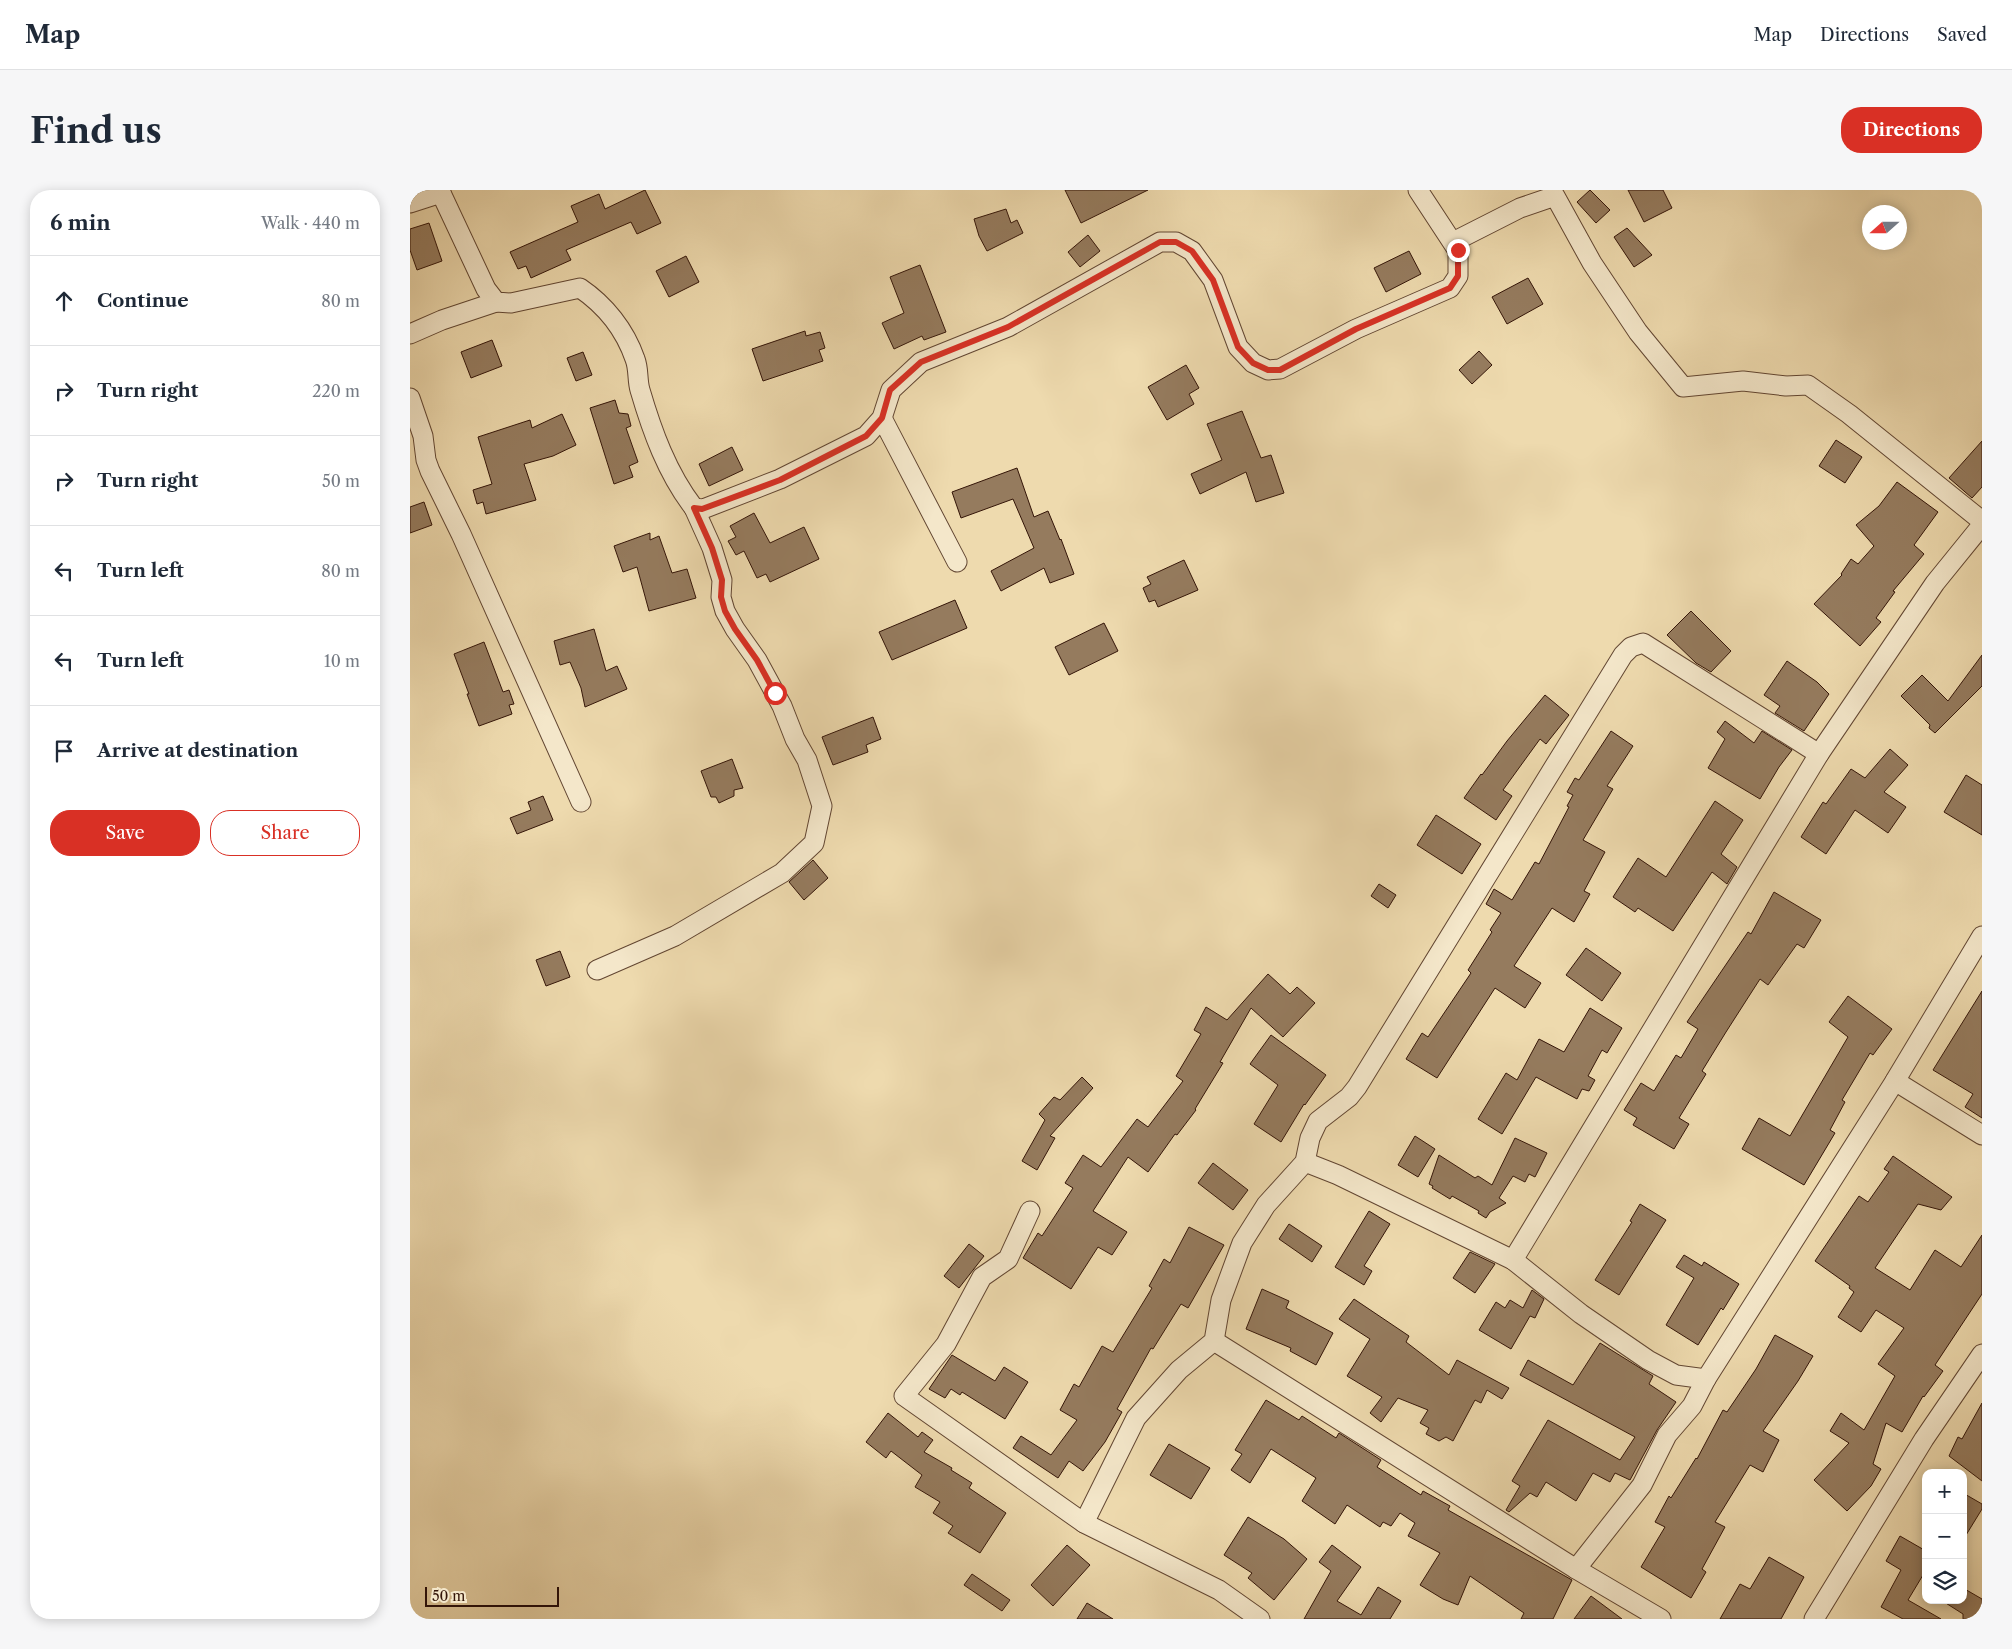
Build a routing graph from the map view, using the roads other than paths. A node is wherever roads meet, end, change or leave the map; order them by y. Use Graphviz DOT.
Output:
graph roads {
  1 [pos="1418,190"];
  2 [pos="440,191"];
  3 [pos="1560,193"];
  4 [pos="410,202"];
  5 [pos="1453,242"];
  6 [pos="496,302"];
  7 [pos="410,334"];
  8 [pos="410,398"];
  9 [pos="882,418"];
  10 [pos="694,508"];
  11 [pos="1982,521"];
  12 [pos="1982,525"];
  13 [pos="958,562"];
  14 [pos="1819,754"];
  15 [pos="581,802"];
  16 [pos="1982,936"];
  17 [pos="597,970"];
  18 [pos="1895,1081"];
  19 [pos="1982,1135"];
  20 [pos="1306,1162"];
  21 [pos="1030,1211"];
  22 [pos="1513,1260"];
  23 [pos="1214,1342"];
  24 [pos="1982,1354"];
  25 [pos="1706,1379"];
  26 [pos="1084,1523"];
  27 [pos="1576,1569"];
  28 [pos="1260,1619"];
  29 [pos="1661,1619"];
  30 [pos="1814,1619"];
  1 -- 5 [label="street"];
  2 -- 4 [label="street"];
  2 -- 6 [label="street"];
  3 -- 5 [label="street"];
  3 -- 11 [label="street"];
  5 -- 9 [label="street"];
  6 -- 7 [label="street"];
  6 -- 10 [label="street"];
  8 -- 15 [label="street"];
  9 -- 10 [label="street"];
  9 -- 13 [label="street"];
  10 -- 17 [label="street"];
  12 -- 14 [label="street"];
  14 -- 20 [label="street"];
  14 -- 22 [label="street"];
  16 -- 18 [label="street"];
  18 -- 19 [label="street"];
  18 -- 25 [label="street"];
  20 -- 22 [label="street"];
  20 -- 23 [label="street"];
  21 -- 26 [label="street"];
  22 -- 25 [label="street"];
  23 -- 26 [label="street"];
  23 -- 27 [label="street"];
  24 -- 30 [label="street"];
  25 -- 27 [label="street"];
  26 -- 28 [label="street"];
  27 -- 29 [label="street"];
}
